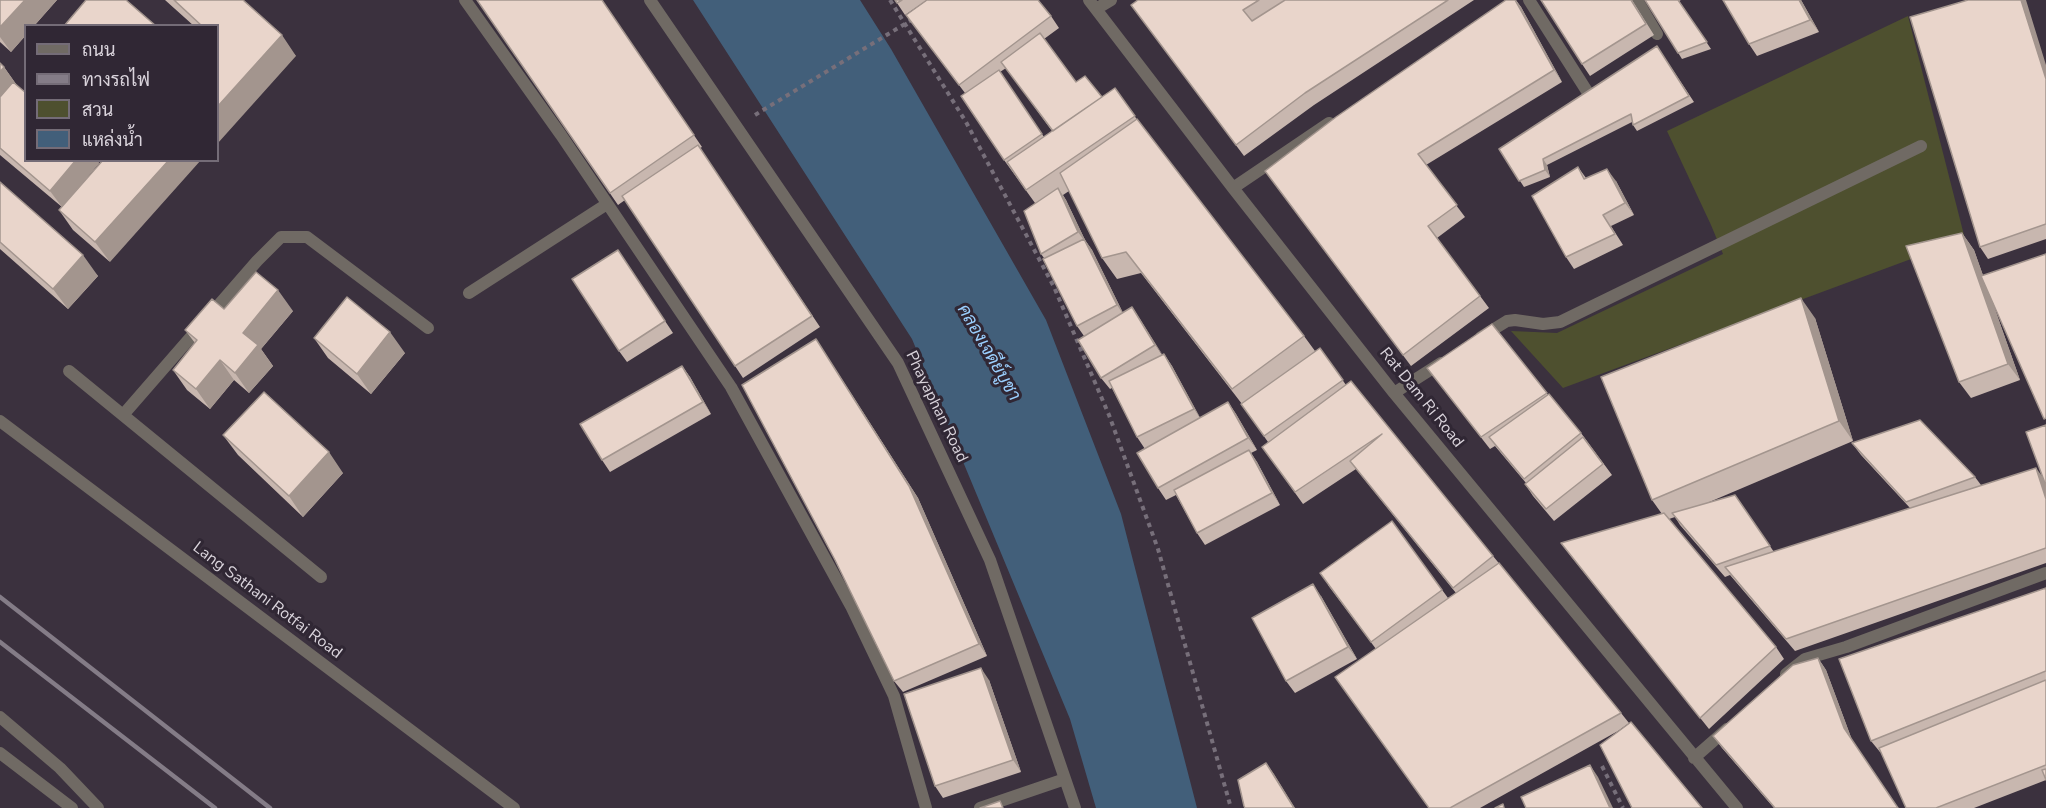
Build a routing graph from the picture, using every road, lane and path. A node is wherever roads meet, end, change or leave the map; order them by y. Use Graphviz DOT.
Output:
graph roads {
  1 [pos="465,0"];
  2 [pos="650,0"];
  3 [pos="890,0"];
  4 [pos="1111,0"];
  5 [pos="1529,0"];
  6 [pos="1636,0"];
  7 [pos="1093,5"];
  8 [pos="914,19"];
  9 [pos="905,25"];
  10 [pos="1657,34"];
  11 [pos="1590,96"];
  12 [pos="762,111"];
  13 [pos="1342,114"];
  14 [pos="1921,146"];
  15 [pos="1233,188"];
  16 [pos="607,204"];
  17 [pos="469,293"];
  18 [pos="428,328"];
  19 [pos="1470,345"];
  20 [pos="1451,357"];
  21 [pos="69,371"];
  22 [pos="1394,393"];
  23 [pos="123,415"];
  24 [pos="0,421"];
  25 [pos="2046,573"];
  26 [pos="321,577"];
  27 [pos="1777,682"];
  28 [pos="0,717"];
  29 [pos="1736,720"];
  30 [pos="0,753"];
  31 [pos="1695,758"];
  32 [pos="1602,766"];
  33 [pos="1065,779"];
  34 [pos="72,808"];
  35 [pos="98,808"];
  36 [pos="514,808"];
  37 [pos="926,808"];
  38 [pos="980,808"];
  39 [pos="1075,808"];
  40 [pos="1231,808"];
  41 [pos="1623,808"];
  42 [pos="1737,808"];
  1 -- 16 [label="street"];
  2 -- 33 [label="street, Phayaphan Road"];
  3 -- 9 [label="path"];
  4 -- 7 [label="street"];
  5 -- 11 [label="street"];
  6 -- 10 [label="street"];
  7 -- 15 [label="street, Rat Dam Ri Road"];
  8 -- 9 [label="path"];
  9 -- 12 [label="path"];
  9 -- 40 [label="path"];
  13 -- 15 [label="street"];
  14 -- 19 [label="street"];
  15 -- 22 [label="street, Rat Dam Ri Road"];
  16 -- 17 [label="street"];
  16 -- 37 [label="street"];
  18 -- 23 [label="street"];
  20 -- 22 [label="street"];
  21 -- 23 [label="street"];
  22 -- 31 [label="street, Rat Dam Ri Road"];
  23 -- 26 [label="street"];
  24 -- 36 [label="street, Lang Sathani Rotfai Road"];
  25 -- 27 [label="street"];
  28 -- 35 [label="street"];
  29 -- 31 [label="street"];
  30 -- 34 [label="street"];
  31 -- 42 [label="street, Rat Dam Ri Road"];
  32 -- 41 [label="path"];
  33 -- 38 [label="street"];
  33 -- 39 [label="street, Phayaphan Road"];
}
